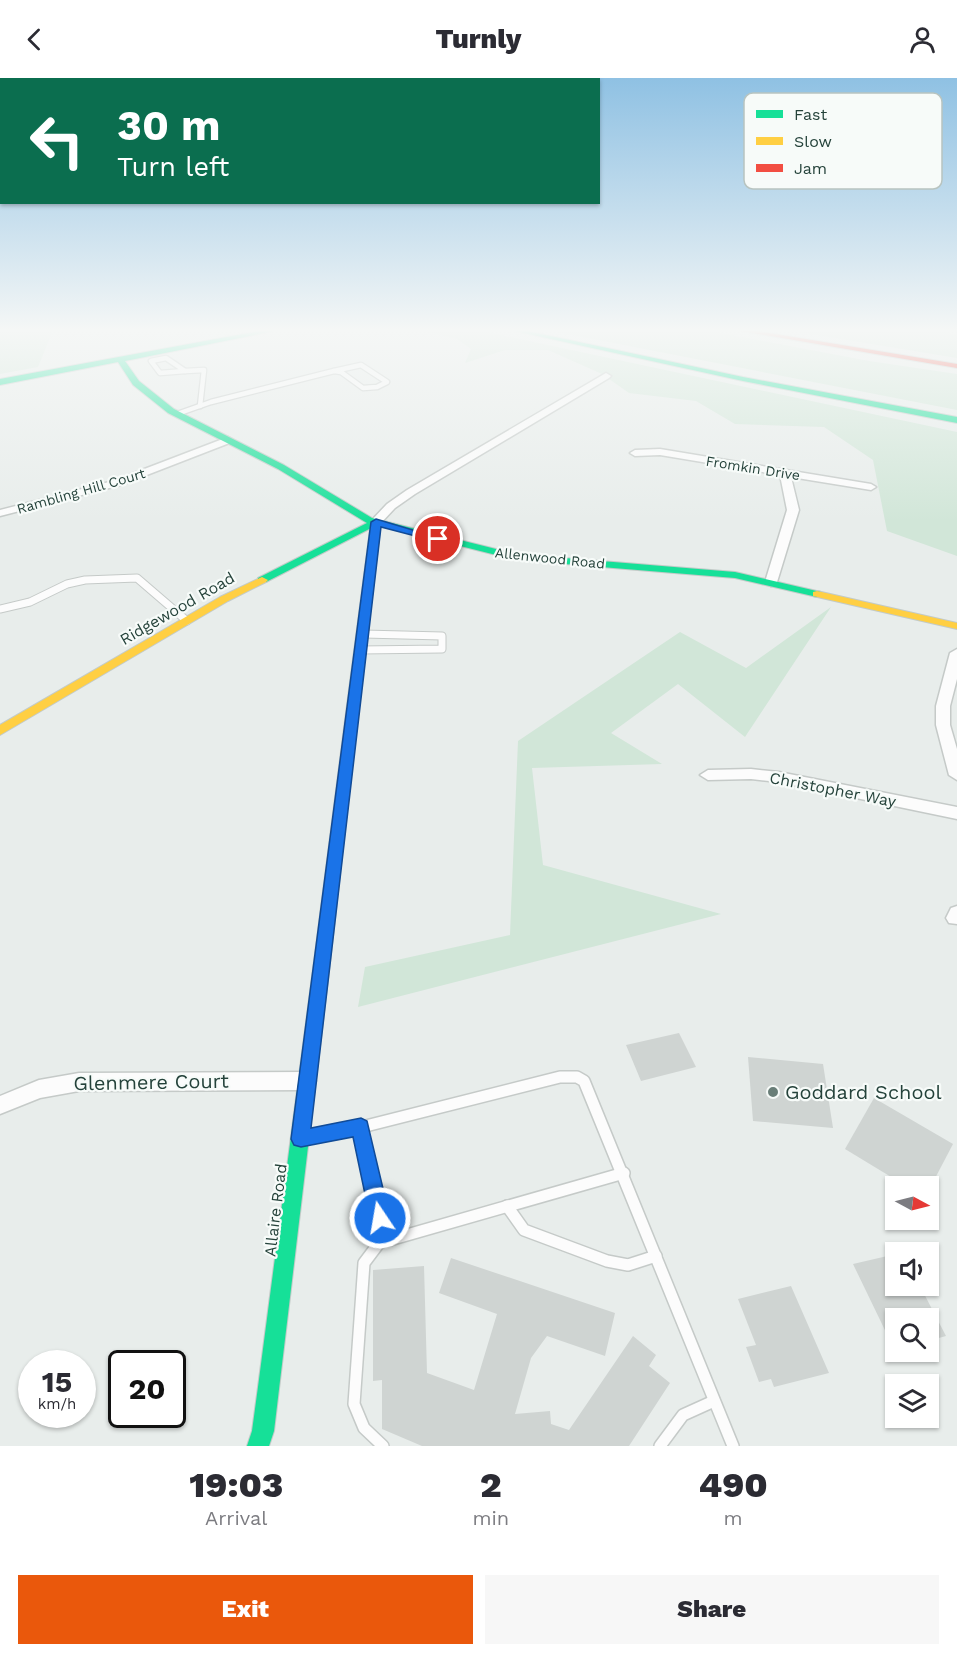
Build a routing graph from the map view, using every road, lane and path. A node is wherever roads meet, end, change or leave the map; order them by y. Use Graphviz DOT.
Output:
graph roads {
  1 [pos="149,394"];
  2 [pos="202,394"];
  3 [pos="247,394"];
  4 [pos="576,394"];
  5 [pos="820,394"];
  6 [pos="200,406"];
  7 [pos="177,414"];
  8 [pos="957,420"];
  9 [pos="228,440"];
  10 [pos="635,453"];
  11 [pos="785,473"];
  12 [pos="871,487"];
  13 [pos="0,513"];
  14 [pos="376,522"];
  15 [pos="771,582"];
  16 [pos="0,609"];
  17 [pos="187,621"];
  18 [pos="957,626"];
  19 [pos="362,634"];
  20 [pos="360,650"];
  21 [pos="957,653"];
  22 [pos="0,731"];
  23 [pos="708,775"];
  24 [pos="957,775"];
  25 [pos="957,813"];
  26 [pos="306,1081"];
  27 [pos="0,1105"];
  28 [pos="361,1127"];
  29 [pos="301,1139"];
  30 [pos="624,1173"];
  31 [pos="507,1206"];
  32 [pos="385,1241"];
  33 [pos="656,1256"];
  34 [pos="269,1387"];
  35 [pos="714,1401"];
  36 [pos="258,1446"];
  37 [pos="270,1446"];
  38 [pos="383,1446"];
  39 [pos="660,1446"];
  40 [pos="733,1446"];
  1 -- 7 [label="main road, Allenwood Road"];
  2 -- 6 [label="lane"];
  3 -- 6 [label="lane"];
  4 -- 14 [label="street"];
  5 -- 8 [label="main road"];
  6 -- 7 [label="lane"];
  7 -- 9 [label="main road, Allenwood Road"];
  9 -- 13 [label="street, Rambling Hill Court"];
  9 -- 14 [label="main road, Allenwood Road"];
  10 -- 11 [label="street, Fromkin Drive"];
  11 -- 12 [label="street, Fromkin Drive"];
  11 -- 15 [label="street"];
  14 -- 15 [label="main road, Allenwood Road"];
  14 -- 17 [label="main road, Ridgewood Road"];
  14 -- 19 [label="main road, Allaire Road"];
  15 -- 18 [label="main road, Allenwood Road"];
  16 -- 17 [label="lane"];
  17 -- 22 [label="main road, Ridgewood Road"];
  19 -- 20 [label="main road, Allaire Road"];
  19 -- 20 [label="lane"];
  20 -- 26 [label="main road, Allaire Road"];
  21 -- 24 [label="street"];
  23 -- 25 [label="street, Christopher Way"];
  26 -- 27 [label="street, Glenmere Court"];
  26 -- 29 [label="main road, Allaire Road"];
  28 -- 29 [label="lane"];
  28 -- 30 [label="lane"];
  28 -- 32 [label="lane"];
  29 -- 34 [label="main road, Allaire Road"];
  30 -- 31 [label="lane"];
  30 -- 33 [label="lane"];
  31 -- 32 [label="lane"];
  31 -- 33 [label="lane"];
  32 -- 38 [label="lane"];
  33 -- 35 [label="lane"];
  34 -- 36 [label="main road, Allaire Road"];
  34 -- 37 [label="main road, Allaire Road"];
  35 -- 39 [label="lane"];
  35 -- 40 [label="lane"];
}
